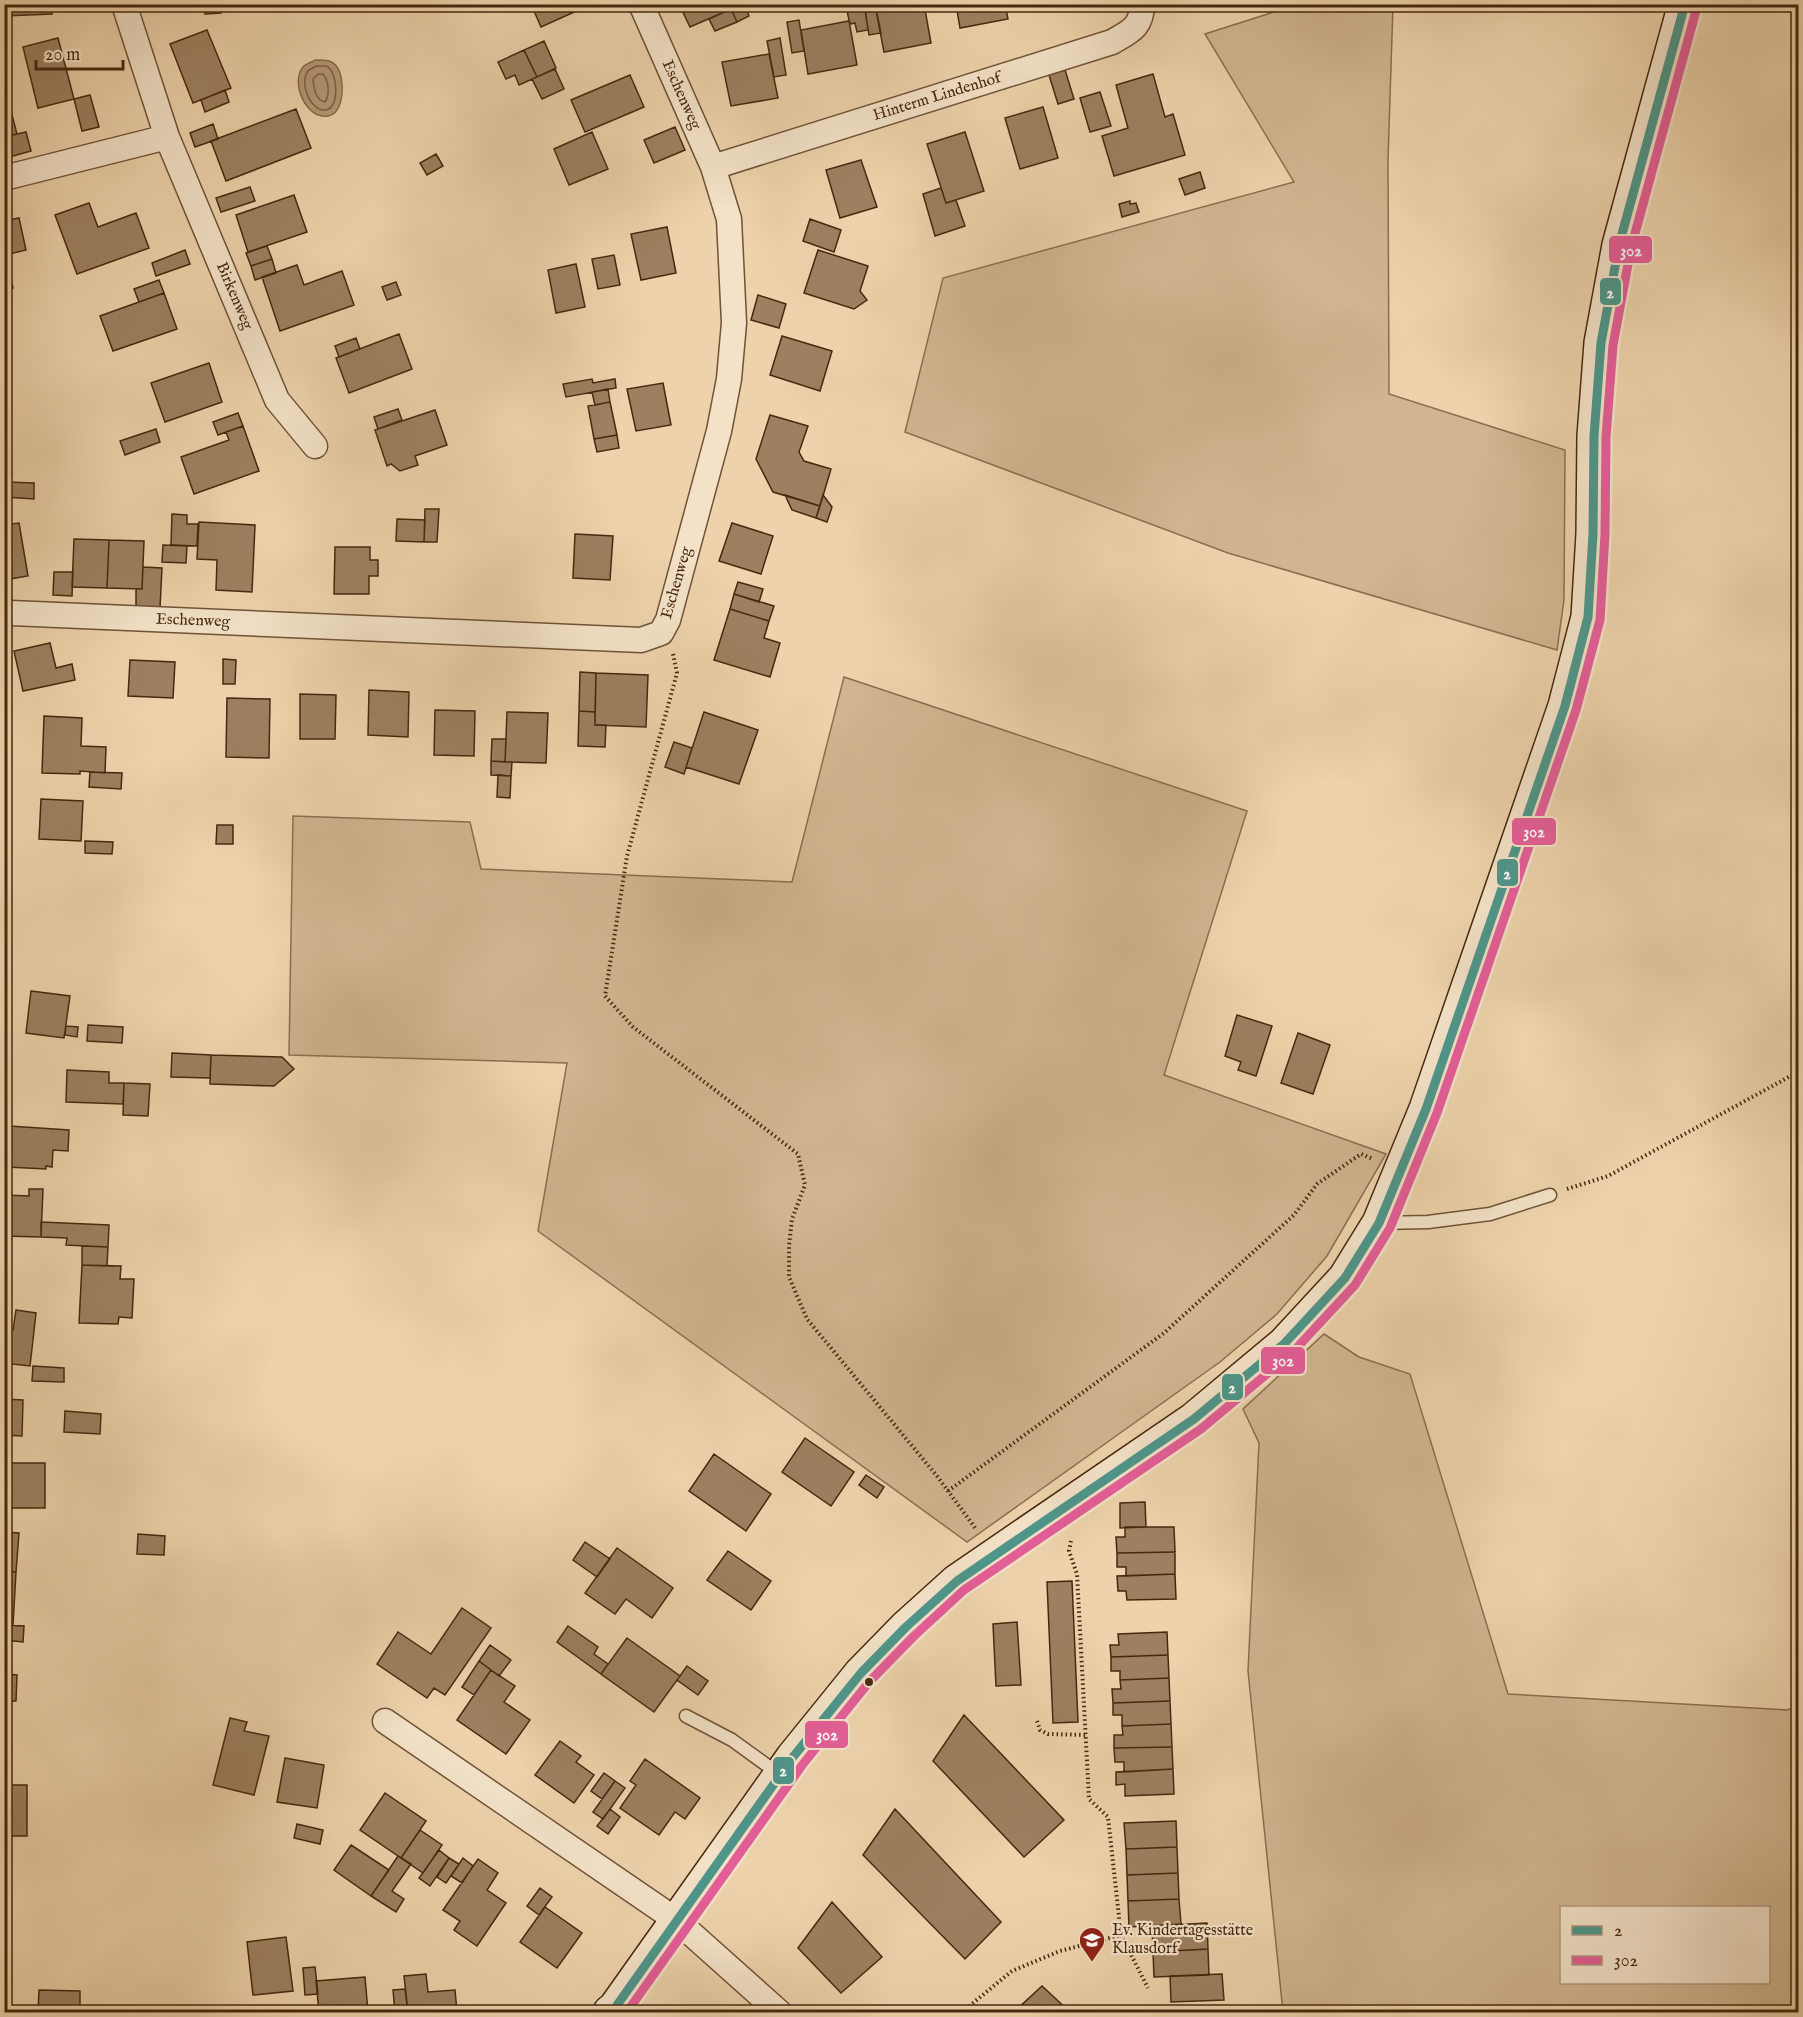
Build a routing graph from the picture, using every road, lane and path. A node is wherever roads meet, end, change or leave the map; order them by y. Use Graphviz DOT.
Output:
graph roads {
  1 [pos="124,4"];
  2 [pos="641,4"];
  3 [pos="1142,4"];
  4 [pos="1685,4"];
  5 [pos="168,136"];
  6 [pos="713,167"];
  7 [pos="4,178"];
  8 [pos="315,446"];
  9 [pos="4,614"];
  10 [pos="661,633"];
  11 [pos="1798,1072"];
  12 [pos="1401,1171"];
  13 [pos="1550,1195"];
  14 [pos="1379,1223"];
  15 [pos="948,1491"];
  16 [pos="1078,1499"];
  17 [pos="996,1556"];
  18 [pos="686,1716"];
  19 [pos="385,1721"];
  20 [pos="1037,1721"];
  21 [pos="1086,1735"];
  22 [pos="780,1775"];
  23 [pos="676,1920"];
  24 [pos="1121,1935"];
  25 [pos="1148,1988"];
  26 [pos="610,2013"];
  27 [pos="779,2013"];
  28 [pos="962,2013"];
  1 -- 5 [label="street, Birkenweg"];
  2 -- 6 [label="street, Eschenweg"];
  3 -- 6 [label="street, Hinterm Lindenhof"];
  4 -- 12 [label="street"];
  5 -- 7 [label="street"];
  5 -- 8 [label="street, Birkenweg"];
  6 -- 10 [label="street, Eschenweg"];
  9 -- 10 [label="street, Eschenweg"];
  10 -- 15 [label="path"];
  11 -- 13 [label="path"];
  12 -- 14 [label="street"];
  12 -- 15 [label="path"];
  13 -- 14 [label="lane"];
  14 -- 16 [label="street"];
  15 -- 17 [label="path"];
  16 -- 17 [label="street"];
  16 -- 21 [label="path"];
  17 -- 22 [label="street"];
  18 -- 22 [label="lane"];
  19 -- 23 [label="street"];
  20 -- 21 [label="path"];
  21 -- 24 [label="path"];
  22 -- 23 [label="street"];
  23 -- 26 [label="street"];
  23 -- 27 [label="street"];
  24 -- 25 [label="path"];
  24 -- 28 [label="path"];
}
